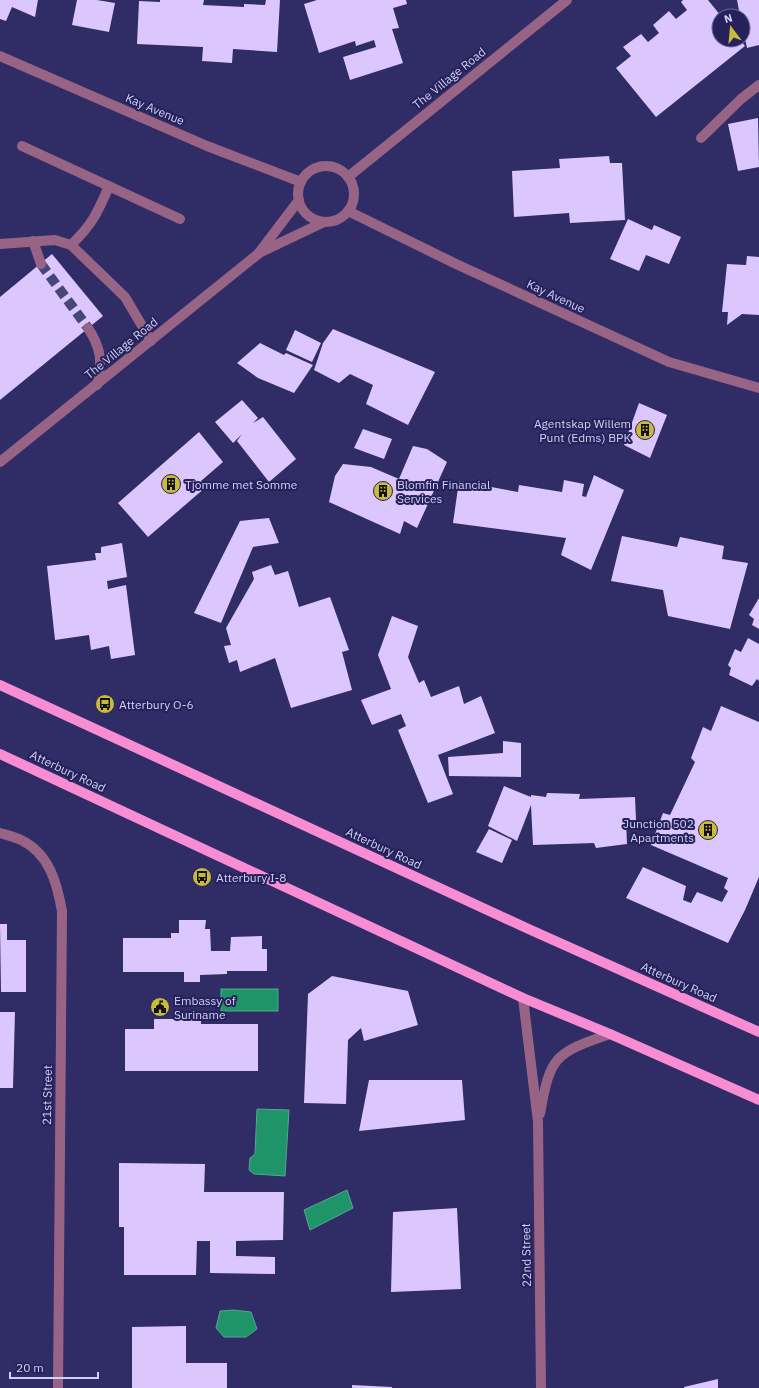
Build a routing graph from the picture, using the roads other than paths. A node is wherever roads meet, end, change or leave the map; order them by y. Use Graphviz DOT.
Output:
graph roads {
  1 [pos="567,0"];
  2 [pos="0,56"];
  3 [pos="759,85"];
  4 [pos="701,138"];
  5 [pos="22,146"];
  6 [pos="348,177"];
  7 [pos="301,182"];
  8 [pos="109,186"];
  9 [pos="299,200"];
  10 [pos="348,211"];
  11 [pos="180,219"];
  12 [pos="324,222"];
  13 [pos="32,241"];
  14 [pos="0,244"];
  15 [pos="71,245"];
  16 [pos="258,254"];
  17 [pos="41,264"];
  18 [pos="88,328"];
  19 [pos="151,341"];
  20 [pos="97,385"];
  21 [pos="759,388"];
  22 [pos="0,462"];
  23 [pos="0,685"];
  24 [pos="0,754"];
  25 [pos="0,833"];
  26 [pos="523,998"];
  27 [pos="759,1032"];
  28 [pos="610,1034"];
  29 [pos="759,1100"];
  30 [pos="538,1122"];
  31 [pos="58,1388"];
  32 [pos="541,1388"];
  1 -- 6 [label="street, The Village Road"];
  2 -- 7 [label="street, Kay Avenue"];
  3 -- 4 [label="street"];
  5 -- 8 [label="street"];
  6 -- 7 [label="street"];
  6 -- 10 [label="street"];
  7 -- 9 [label="street"];
  8 -- 11 [label="street"];
  8 -- 15 [label="street"];
  9 -- 12 [label="street"];
  9 -- 16 [label="street"];
  10 -- 12 [label="street"];
  10 -- 21 [label="street, Kay Avenue"];
  12 -- 16 [label="street"];
  13 -- 14 [label="street"];
  13 -- 15 [label="street"];
  13 -- 17 [label="street"];
  15 -- 19 [label="street"];
  16 -- 19 [label="street, The Village Road"];
  18 -- 20 [label="street"];
  19 -- 20 [label="street, The Village Road"];
  20 -- 22 [label="street, The Village Road"];
  23 -- 27 [label="main road, Atterbury Road"];
  24 -- 26 [label="main road, Atterbury Road"];
  25 -- 31 [label="street, 21st Street"];
  26 -- 28 [label="main road, Atterbury Road"];
  26 -- 30 [label="street, 22nd Street"];
  28 -- 29 [label="main road, Atterbury Road"];
  28 -- 30 [label="street, 22nd Street"];
  30 -- 32 [label="street, 22nd Street"];
}
